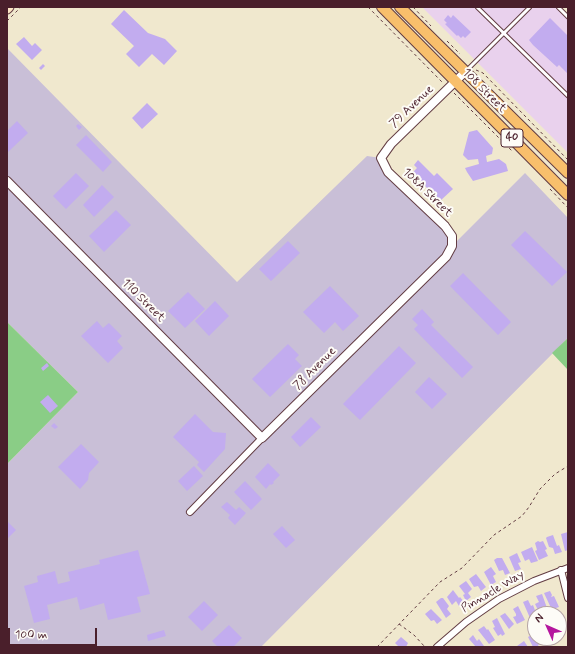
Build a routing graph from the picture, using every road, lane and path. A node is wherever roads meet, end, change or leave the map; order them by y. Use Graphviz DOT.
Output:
graph roads {
  1 [pos="9,7"];
  2 [pos="21,7"];
  3 [pos="368,7"];
  4 [pos="382,7"];
  5 [pos="400,7"];
  6 [pos="413,7"];
  7 [pos="477,7"];
  8 [pos="530,7"];
  9 [pos="558,7"];
  10 [pos="7,9"];
  11 [pos="568,16"];
  12 [pos="7,21"];
  13 [pos="434,29"];
  14 [pos="504,33"];
  15 [pos="445,40"];
  16 [pos="461,58"];
  17 [pos="468,69"];
  18 [pos="452,85"];
  19 [pos="568,96"];
  20 [pos="514,153"];
  21 [pos="568,160"];
  22 [pos="383,162"];
  23 [pos="568,173"];
  24 [pos="7,181"];
  25 [pos="547,185"];
  26 [pos="568,195"];
  27 [pos="568,208"];
  28 [pos="452,241"];
  29 [pos="262,438"];
  30 [pos="568,466"];
  31 [pos="190,512"];
  32 [pos="568,568"];
  33 [pos="561,570"];
  34 [pos="568,598"];
  35 [pos="399,624"];
  36 [pos="377,647"];
  37 [pos="425,647"];
  38 [pos="437,647"];
  1 -- 10 [label="main road"];
  2 -- 12 [label="path"];
  3 -- 18 [label="path"];
  4 -- 18 [label="main road, 108 Street / 40"];
  5 -- 17 [label="main road, 108 Street / 40"];
  6 -- 13 [label="path"];
  7 -- 14 [label="lane"];
  8 -- 14 [label="lane"];
  9 -- 11 [label="lane"];
  14 -- 17 [label="lane"];
  14 -- 19 [label="lane"];
  15 -- 16 [label="path"];
  17 -- 18 [label="street, 79 Avenue"];
  17 -- 21 [label="path"];
  17 -- 23 [label="main road, 108 Street / 40"];
  18 -- 20 [label="path"];
  18 -- 22 [label="street, 79 Avenue"];
  18 -- 26 [label="main road, 108 Street / 40"];
  22 -- 28 [label="street, 108A Street"];
  24 -- 29 [label="street, 110 Street"];
  25 -- 27 [label="path"];
  28 -- 29 [label="street, 78 Avenue"];
  29 -- 31 [label="street, 78 Avenue"];
  30 -- 35 [label="path"];
  32 -- 33 [label="street, Pinnacle Way"];
  33 -- 34 [label="street"];
  33 -- 38 [label="street, Pinnacle Way"];
  35 -- 36 [label="path"];
  35 -- 37 [label="path"];
}
